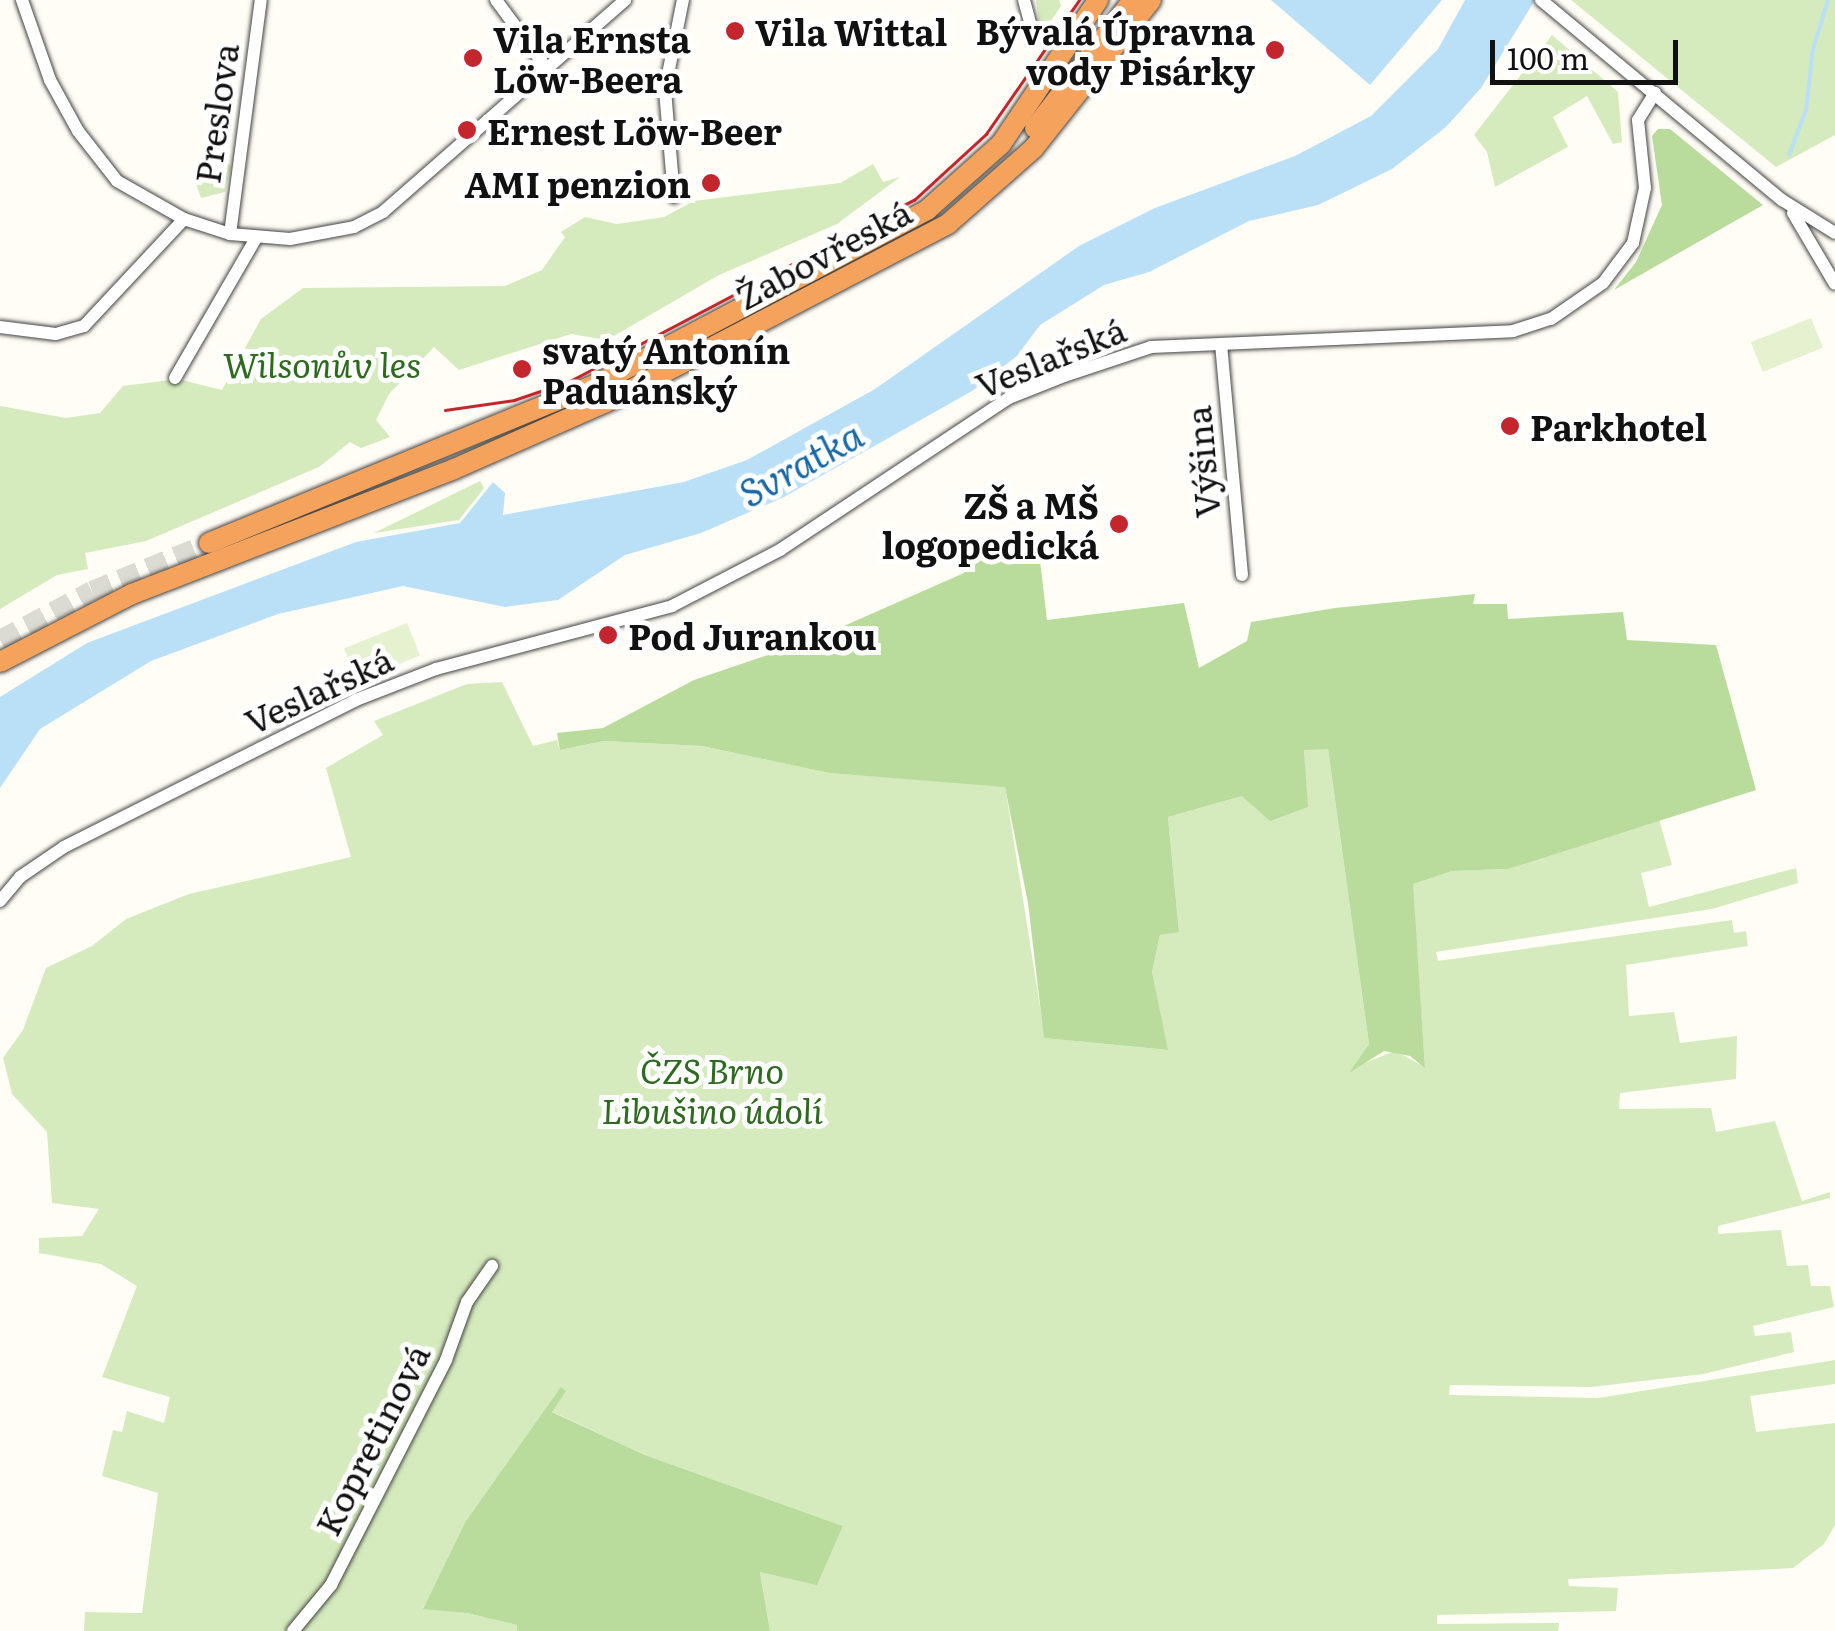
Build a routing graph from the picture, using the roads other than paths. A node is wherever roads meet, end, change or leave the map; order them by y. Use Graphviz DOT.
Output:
graph roads {
  1 [pos="22,0"];
  2 [pos="261,0"];
  3 [pos="496,0"];
  4 [pos="624,0"];
  5 [pos="683,0"];
  6 [pos="1098,0"];
  7 [pos="1117,0"];
  8 [pos="1133,0"];
  9 [pos="1151,0"];
  10 [pos="1544,3"];
  11 [pos="1027,5"];
  12 [pos="1032,29"];
  13 [pos="547,69"];
  14 [pos="1656,93"];
  15 [pos="1023,114"];
  16 [pos="674,197"];
  17 [pos="1782,200"];
  18 [pos="966,210"];
  19 [pos="184,218"];
  20 [pos="1835,233"];
  21 [pos="230,234"];
  22 [pos="256,238"];
  23 [pos="1835,284"];
  24 [pos="0,327"];
  25 [pos="1221,344"];
  26 [pos="175,378"];
  27 [pos="209,543"];
  28 [pos="1242,576"];
  29 [pos="0,662"];
  30 [pos="0,902"];
  31 [pos="492,1266"];
  32 [pos="292,1631"];
  1 -- 19 [label="street"];
  2 -- 21 [label="street, Preslova"];
  3 -- 13 [label="street"];
  4 -- 13 [label="street"];
  5 -- 16 [label="street"];
  6 -- 15 [label="highway, Žabovřeská"];
  7 -- 15 [label="highway"];
  8 -- 18 [label="highway"];
  9 -- 18 [label="highway, Žabovřeská"];
  10 -- 14 [label="street"];
  11 -- 12 [label="street"];
  13 -- 22 [label="street"];
  14 -- 17 [label="street"];
  14 -- 25 [label="street, Veslařská"];
  15 -- 27 [label="highway, Žabovřeská"];
  17 -- 20 [label="street"];
  17 -- 23 [label="street"];
  18 -- 29 [label="highway, Žabovřeská"];
  19 -- 21 [label="street"];
  19 -- 24 [label="street"];
  21 -- 22 [label="street"];
  22 -- 26 [label="street"];
  25 -- 28 [label="street, Výšina"];
  25 -- 30 [label="street, Veslařská"];
  31 -- 32 [label="street, Kopretinová"];
}
